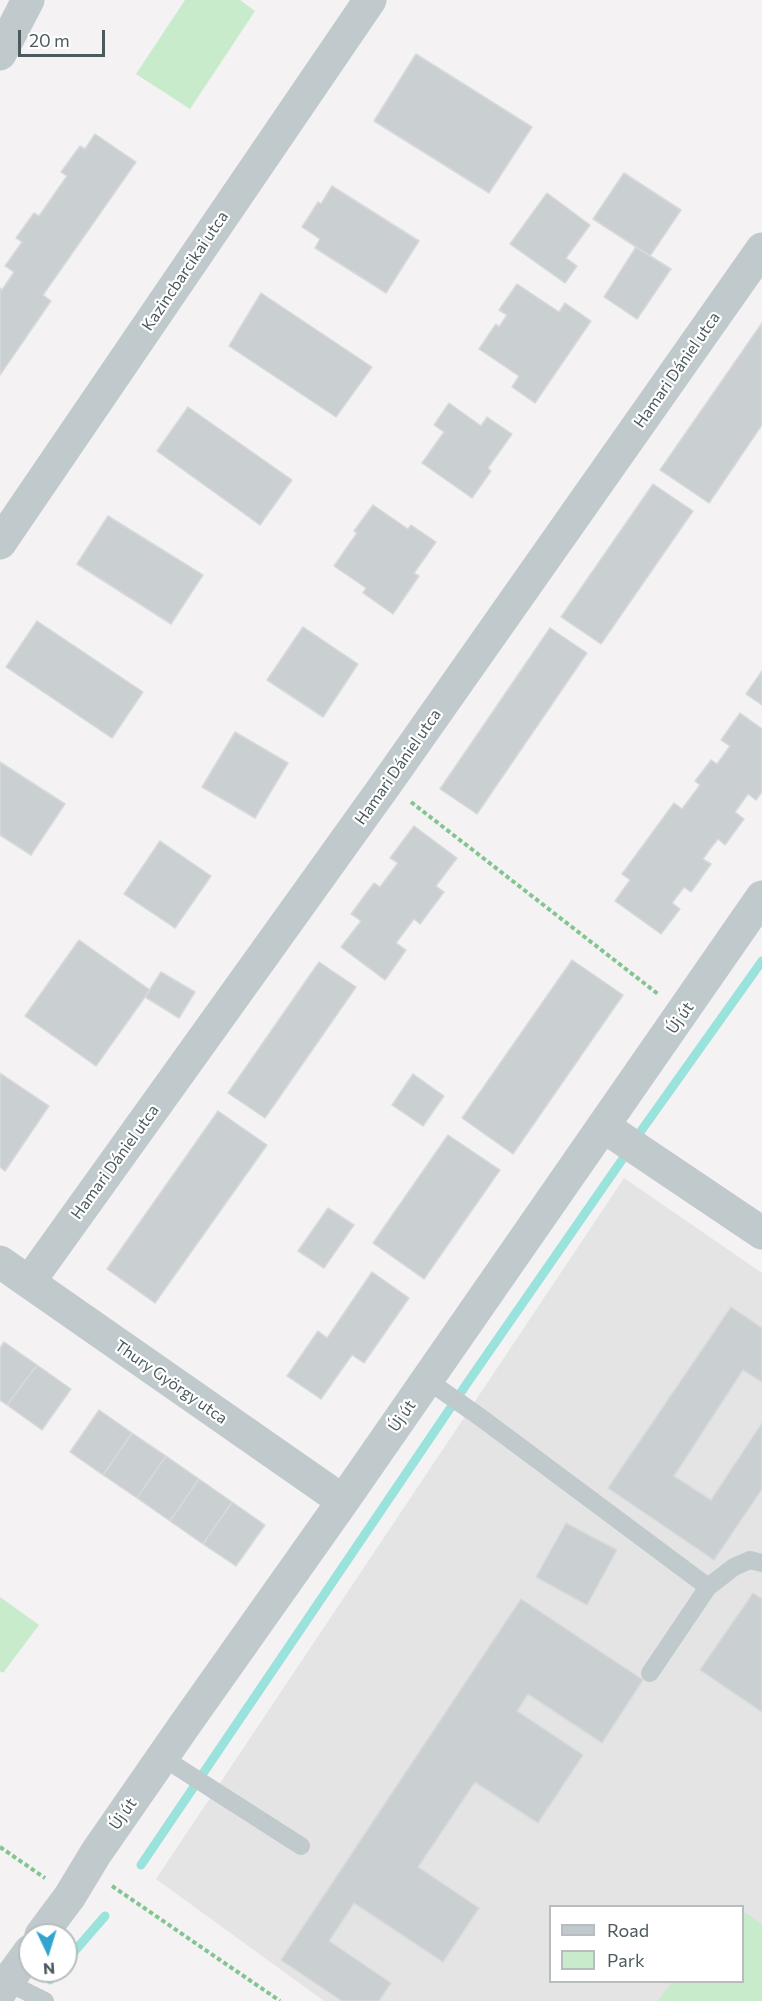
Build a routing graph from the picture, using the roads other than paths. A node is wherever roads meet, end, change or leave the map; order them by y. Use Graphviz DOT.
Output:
graph roads {
  1 [pos="28,0"];
  2 [pos="370,0"];
  3 [pos="0,54"];
  4 [pos="762,249"];
  5 [pos="0,543"];
  6 [pos="762,897"];
  7 [pos="603,1126"];
  8 [pos="762,1233"];
  9 [pos="0,1262"];
  10 [pos="29,1282"];
  11 [pos="436,1386"];
  12 [pos="343,1501"];
  13 [pos="762,1563"];
  14 [pos="708,1587"];
  15 [pos="650,1673"];
  16 [pos="162,1757"];
  17 [pos="301,1845"];
  18 [pos="50,1923"];
  19 [pos="18,1968"];
  20 [pos="4,1987"];
  21 [pos="45,2001"];
  1 -- 3 [label="street"];
  2 -- 5 [label="street, Kazincbarcikai utca"];
  4 -- 10 [label="street, Hamari Dániel utca"];
  6 -- 7 [label="street, Új út"];
  7 -- 8 [label="street"];
  7 -- 11 [label="street, Új út"];
  9 -- 10 [label="street, Thury György utca"];
  10 -- 12 [label="street, Thury György utca"];
  11 -- 12 [label="street, Új út"];
  11 -- 14 [label="lane"];
  12 -- 16 [label="street, Új út"];
  13 -- 14 [label="lane"];
  14 -- 15 [label="lane"];
  16 -- 17 [label="lane"];
  16 -- 18 [label="street, Új út"];
  19 -- 20 [label="street"];
  20 -- 21 [label="lane"];
}
